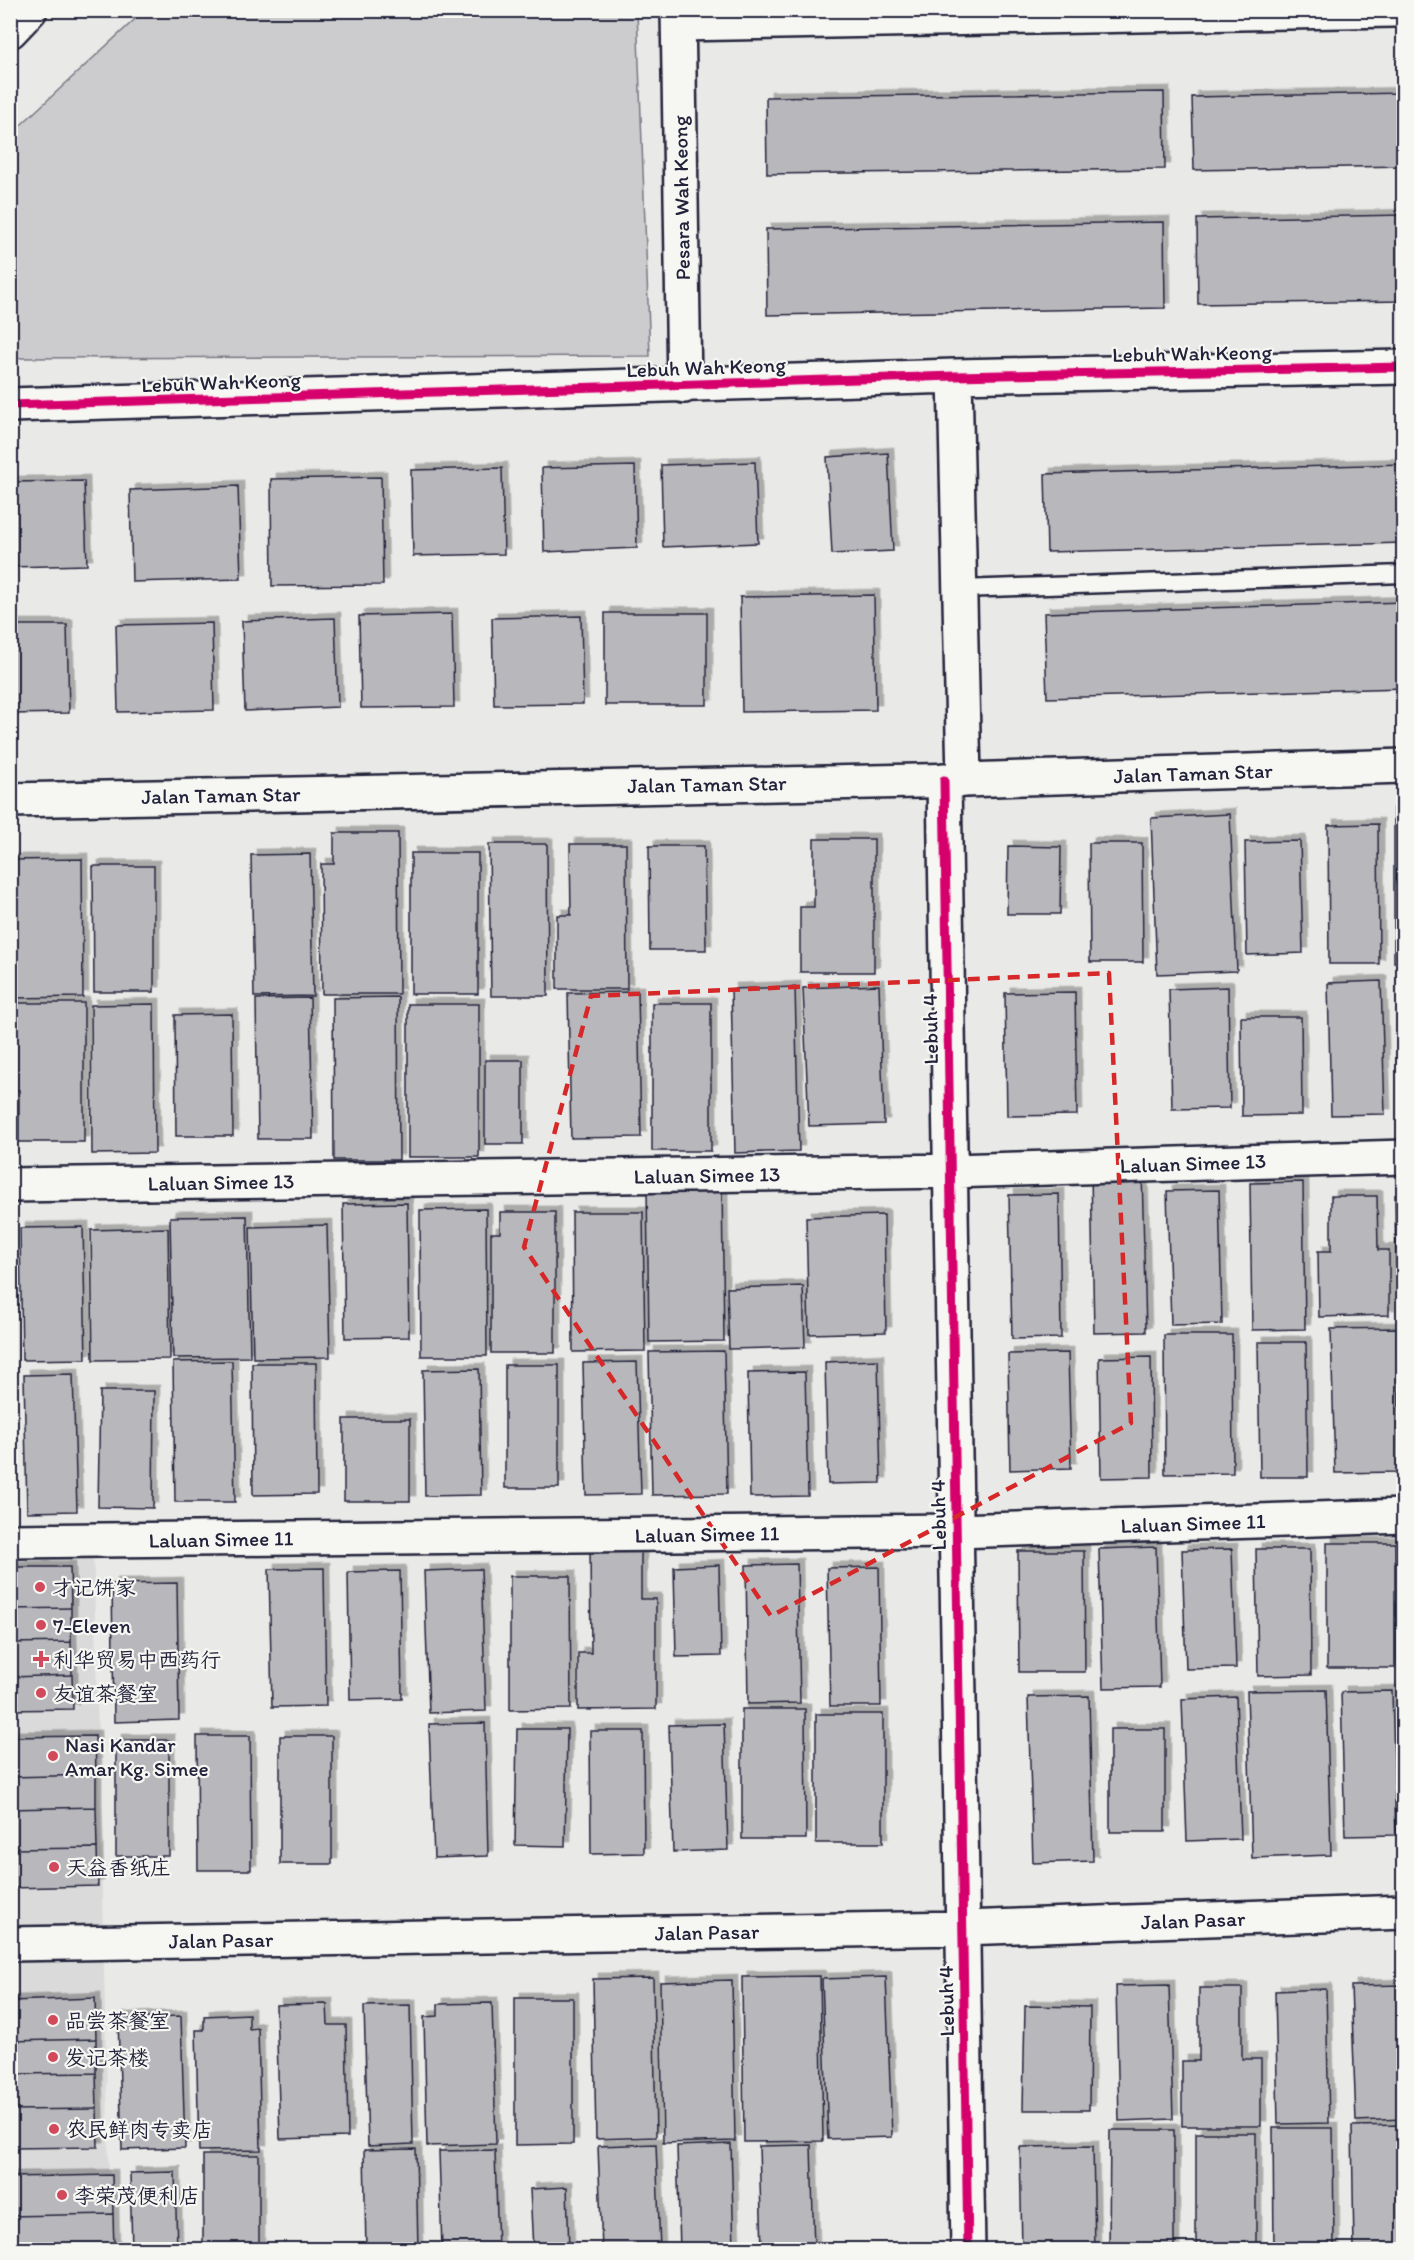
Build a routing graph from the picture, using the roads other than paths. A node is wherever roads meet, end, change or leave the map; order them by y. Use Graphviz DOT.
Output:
graph roads {
  1 [pos="30,10"];
  2 [pos="1394,10"];
  3 [pos="837,16"];
  4 [pos="679,17"];
  5 [pos="10,31"];
  6 [pos="1404,367"];
  7 [pos="955,376"];
  8 [pos="684,386"];
  9 [pos="10,405"];
  10 [pos="1404,574"];
  11 [pos="960,590"];
  12 [pos="1404,766"];
  13 [pos="954,780"];
  14 [pos="10,800"];
  15 [pos="1404,1157"];
  16 [pos="951,1171"];
  17 [pos="10,1185"];
  18 [pos="1404,1516"];
  19 [pos="957,1531"];
  20 [pos="10,1541"];
  21 [pos="1404,1912"];
  22 [pos="963,1928"];
  23 [pos="10,1944"];
  24 [pos="968,2250"];
  1 -- 5 [label="street"];
  2 -- 3 [label="street"];
  3 -- 4 [label="street"];
  4 -- 8 [label="street, Pesara Wah Keong"];
  6 -- 7 [label="street, Lebuh Wah Keong"];
  7 -- 8 [label="street, Lebuh Wah Keong"];
  7 -- 11 [label="street, Lebuh 4"];
  8 -- 9 [label="street, Lebuh Wah Keong"];
  10 -- 11 [label="lane"];
  11 -- 13 [label="street, Lebuh 4"];
  12 -- 13 [label="street, Jalan Taman Star"];
  13 -- 14 [label="street, Jalan Taman Star"];
  13 -- 16 [label="street, Lebuh 4"];
  15 -- 16 [label="street, Laluan Simee 13"];
  16 -- 17 [label="street, Laluan Simee 13"];
  16 -- 19 [label="street, Lebuh 4"];
  18 -- 19 [label="street, Laluan Simee 11"];
  19 -- 20 [label="street, Laluan Simee 11"];
  19 -- 22 [label="street, Lebuh 4"];
  21 -- 22 [label="street, Jalan Pasar"];
  22 -- 23 [label="street, Jalan Pasar"];
  22 -- 24 [label="street, Lebuh 4"];
}
